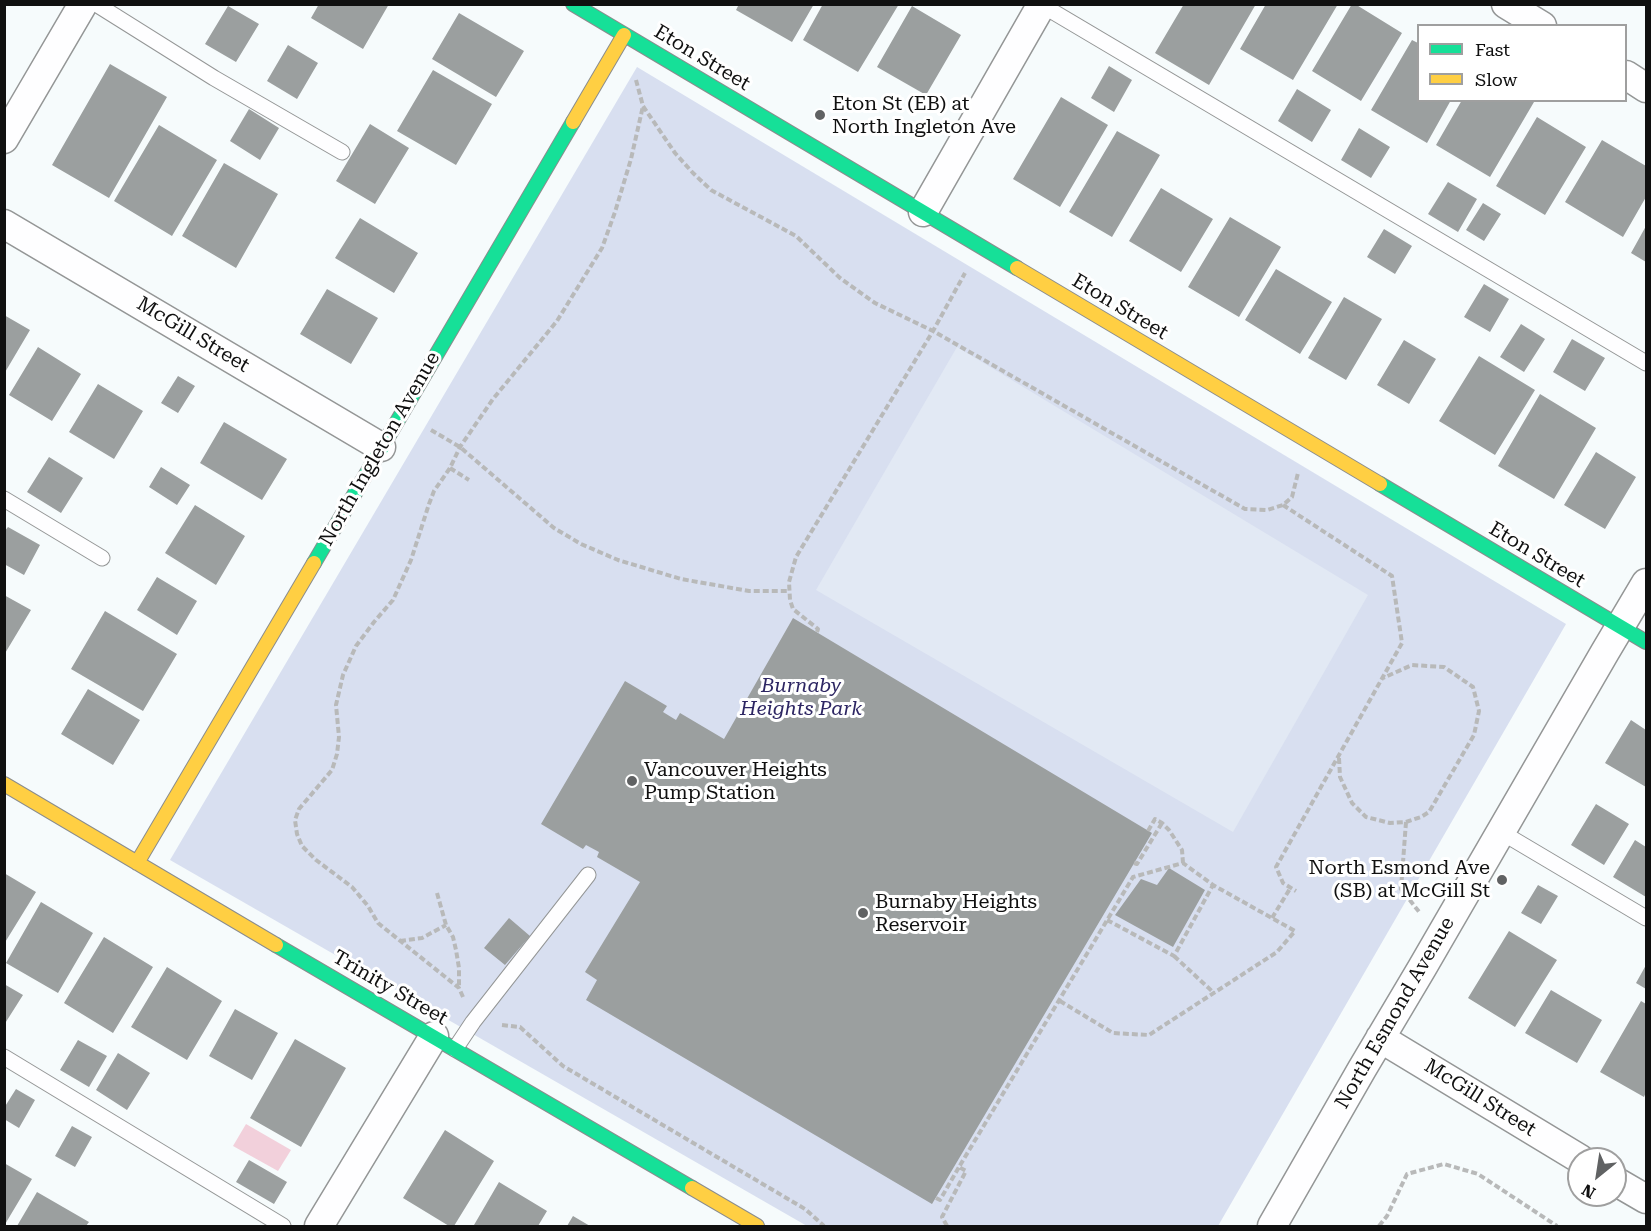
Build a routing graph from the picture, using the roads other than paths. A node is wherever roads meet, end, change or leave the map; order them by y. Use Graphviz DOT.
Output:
graph roads {
  1 [pos="83,4"];
  2 [pos="96,4"];
  3 [pos="573,4"];
  4 [pos="1506,4"];
  5 [pos="1041,5"];
  6 [pos="1539,24"];
  7 [pos="629,37"];
  8 [pos="1627,76"];
  9 [pos="1647,88"];
  10 [pos="4,139"];
  11 [pos="342,152"];
  12 [pos="923,212"];
  13 [pos="4,224"];
  14 [pos="1647,363"];
  15 [pos="381,447"];
  16 [pos="4,499"];
  17 [pos="102,558"];
  18 [pos="1647,583"];
  19 [pos="1621,627"];
  20 [pos="1647,642"];
  21 [pos="4,784"];
  22 [pos="1501,832"];
  23 [pos="136,863"];
  24 [pos="588,875"];
  25 [pos="1647,918"];
  26 [pos="1380,1038"];
  27 [pos="444,1042"];
  28 [pos="4,1057"];
  29 [pos="1567,1151"];
  30 [pos="1627,1188"];
  31 [pos="1647,1199"];
  32 [pos="283,1227"];
  33 [pos="320,1227"];
  34 [pos="757,1227"];
  35 [pos="1272,1227"];
  1 -- 10 [label="street"];
  2 -- 11 [label="lane"];
  3 -- 7 [label="street, Eton Street"];
  4 -- 6 [label="street"];
  5 -- 12 [label="street"];
  5 -- 14 [label="lane"];
  7 -- 12 [label="street, Eton Street"];
  7 -- 15 [label="street, North Ingleton Avenue"];
  8 -- 9 [label="street"];
  12 -- 19 [label="street, Eton Street"];
  13 -- 15 [label="street, McGill Street"];
  15 -- 23 [label="street, North Ingleton Avenue"];
  16 -- 17 [label="lane"];
  18 -- 19 [label="street, North Esmond Avenue"];
  19 -- 20 [label="street, Eton Street"];
  19 -- 22 [label="street, North Esmond Avenue"];
  21 -- 23 [label="street, Trinity Street"];
  22 -- 25 [label="lane"];
  22 -- 26 [label="street, North Esmond Avenue"];
  23 -- 27 [label="street, Trinity Street"];
  24 -- 27 [label="lane"];
  26 -- 29 [label="street, McGill Street"];
  26 -- 35 [label="street, North Esmond Avenue"];
  27 -- 33 [label="street"];
  27 -- 34 [label="street, Trinity Street"];
  28 -- 32 [label="lane"];
  30 -- 31 [label="street"];
}
